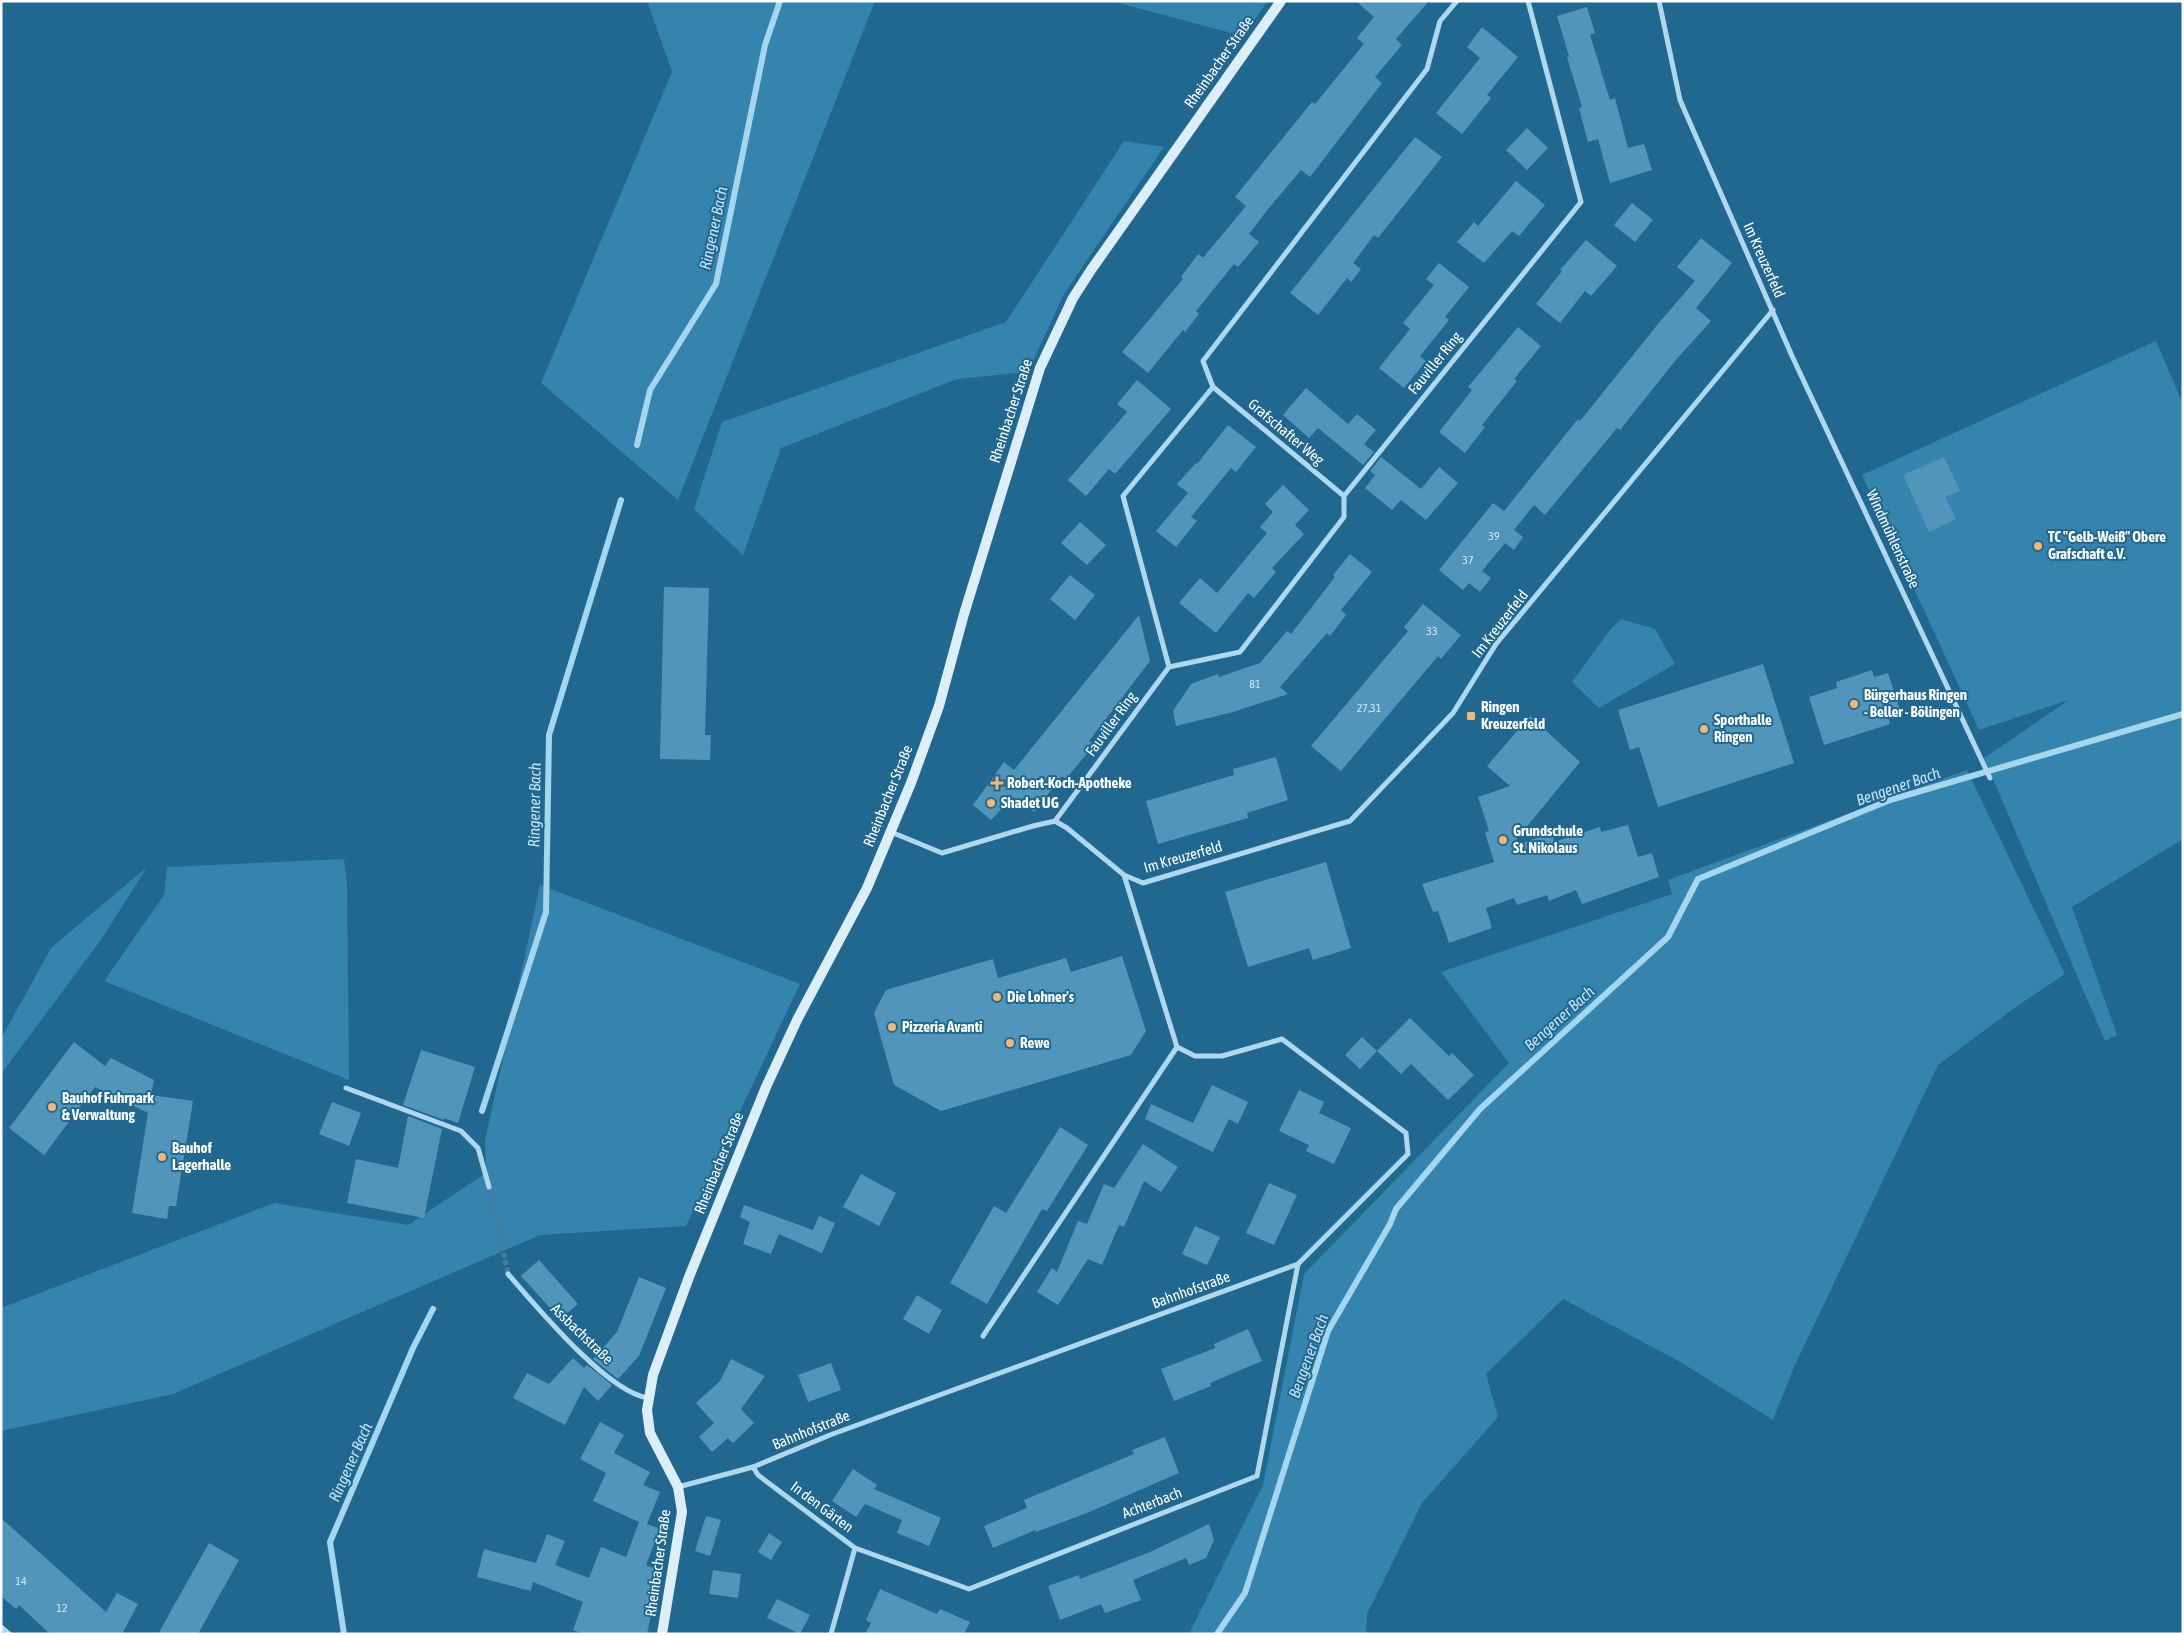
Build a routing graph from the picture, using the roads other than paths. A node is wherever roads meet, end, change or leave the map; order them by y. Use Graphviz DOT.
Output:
graph roads {
  1 [pos="1280,1"];
  2 [pos="1457,1"];
  3 [pos="1528,1"];
  4 [pos="1659,1"];
  5 [pos="1773,310"];
  6 [pos="1213,387"];
  7 [pos="1344,496"];
  8 [pos="1169,667"];
  9 [pos="1990,778"];
  10 [pos="1055,821"];
  11 [pos="891,832"];
  12 [pos="1124,875"];
  13 [pos="1177,1047"];
  14 [pos="346,1088"];
  15 [pos="489,1187"];
  16 [pos="1298,1264"];
  17 [pos="508,1274"];
  18 [pos="984,1336"];
  19 [pos="648,1398"];
  20 [pos="753,1467"];
  21 [pos="678,1487"];
  22 [pos="855,1548"];
  23 [pos="1,1627"];
  24 [pos="9,1634"];
  25 [pos="662,1634"];
  26 [pos="831,1634"];
  1 -- 11 [label="main road, Rheinbacher Straße"];
  2 -- 6 [label="street"];
  3 -- 7 [label="street, Fauviller Ring"];
  4 -- 5 [label="street, Im Kreuzerfeld"];
  5 -- 9 [label="street, Windmühlenstraße"];
  5 -- 12 [label="street, Im Kreuzerfeld"];
  6 -- 7 [label="street, Grafschafter Weg"];
  6 -- 8 [label="street"];
  7 -- 8 [label="street"];
  8 -- 10 [label="street, Fauviller Ring"];
  10 -- 11 [label="street"];
  10 -- 12 [label="street, Im Kreuzerfeld"];
  11 -- 19 [label="main road, Rheinbacher Straße"];
  12 -- 13 [label="street"];
  13 -- 16 [label="street, Bahnhofstraße"];
  13 -- 18 [label="street"];
  14 -- 15 [label="street"];
  16 -- 20 [label="street, Bahnhofstraße"];
  16 -- 22 [label="street, Achterbach"];
  17 -- 19 [label="street, Assbachstraße"];
  19 -- 21 [label="main road, Rheinbacher Straße"];
  20 -- 21 [label="street, Bahnhofstraße"];
  20 -- 22 [label="street, In den Gärten"];
  21 -- 25 [label="main road, Rheinbacher Straße"];
  22 -- 26 [label="street, In den Gärten"];
  23 -- 24 [label="street"];
}
